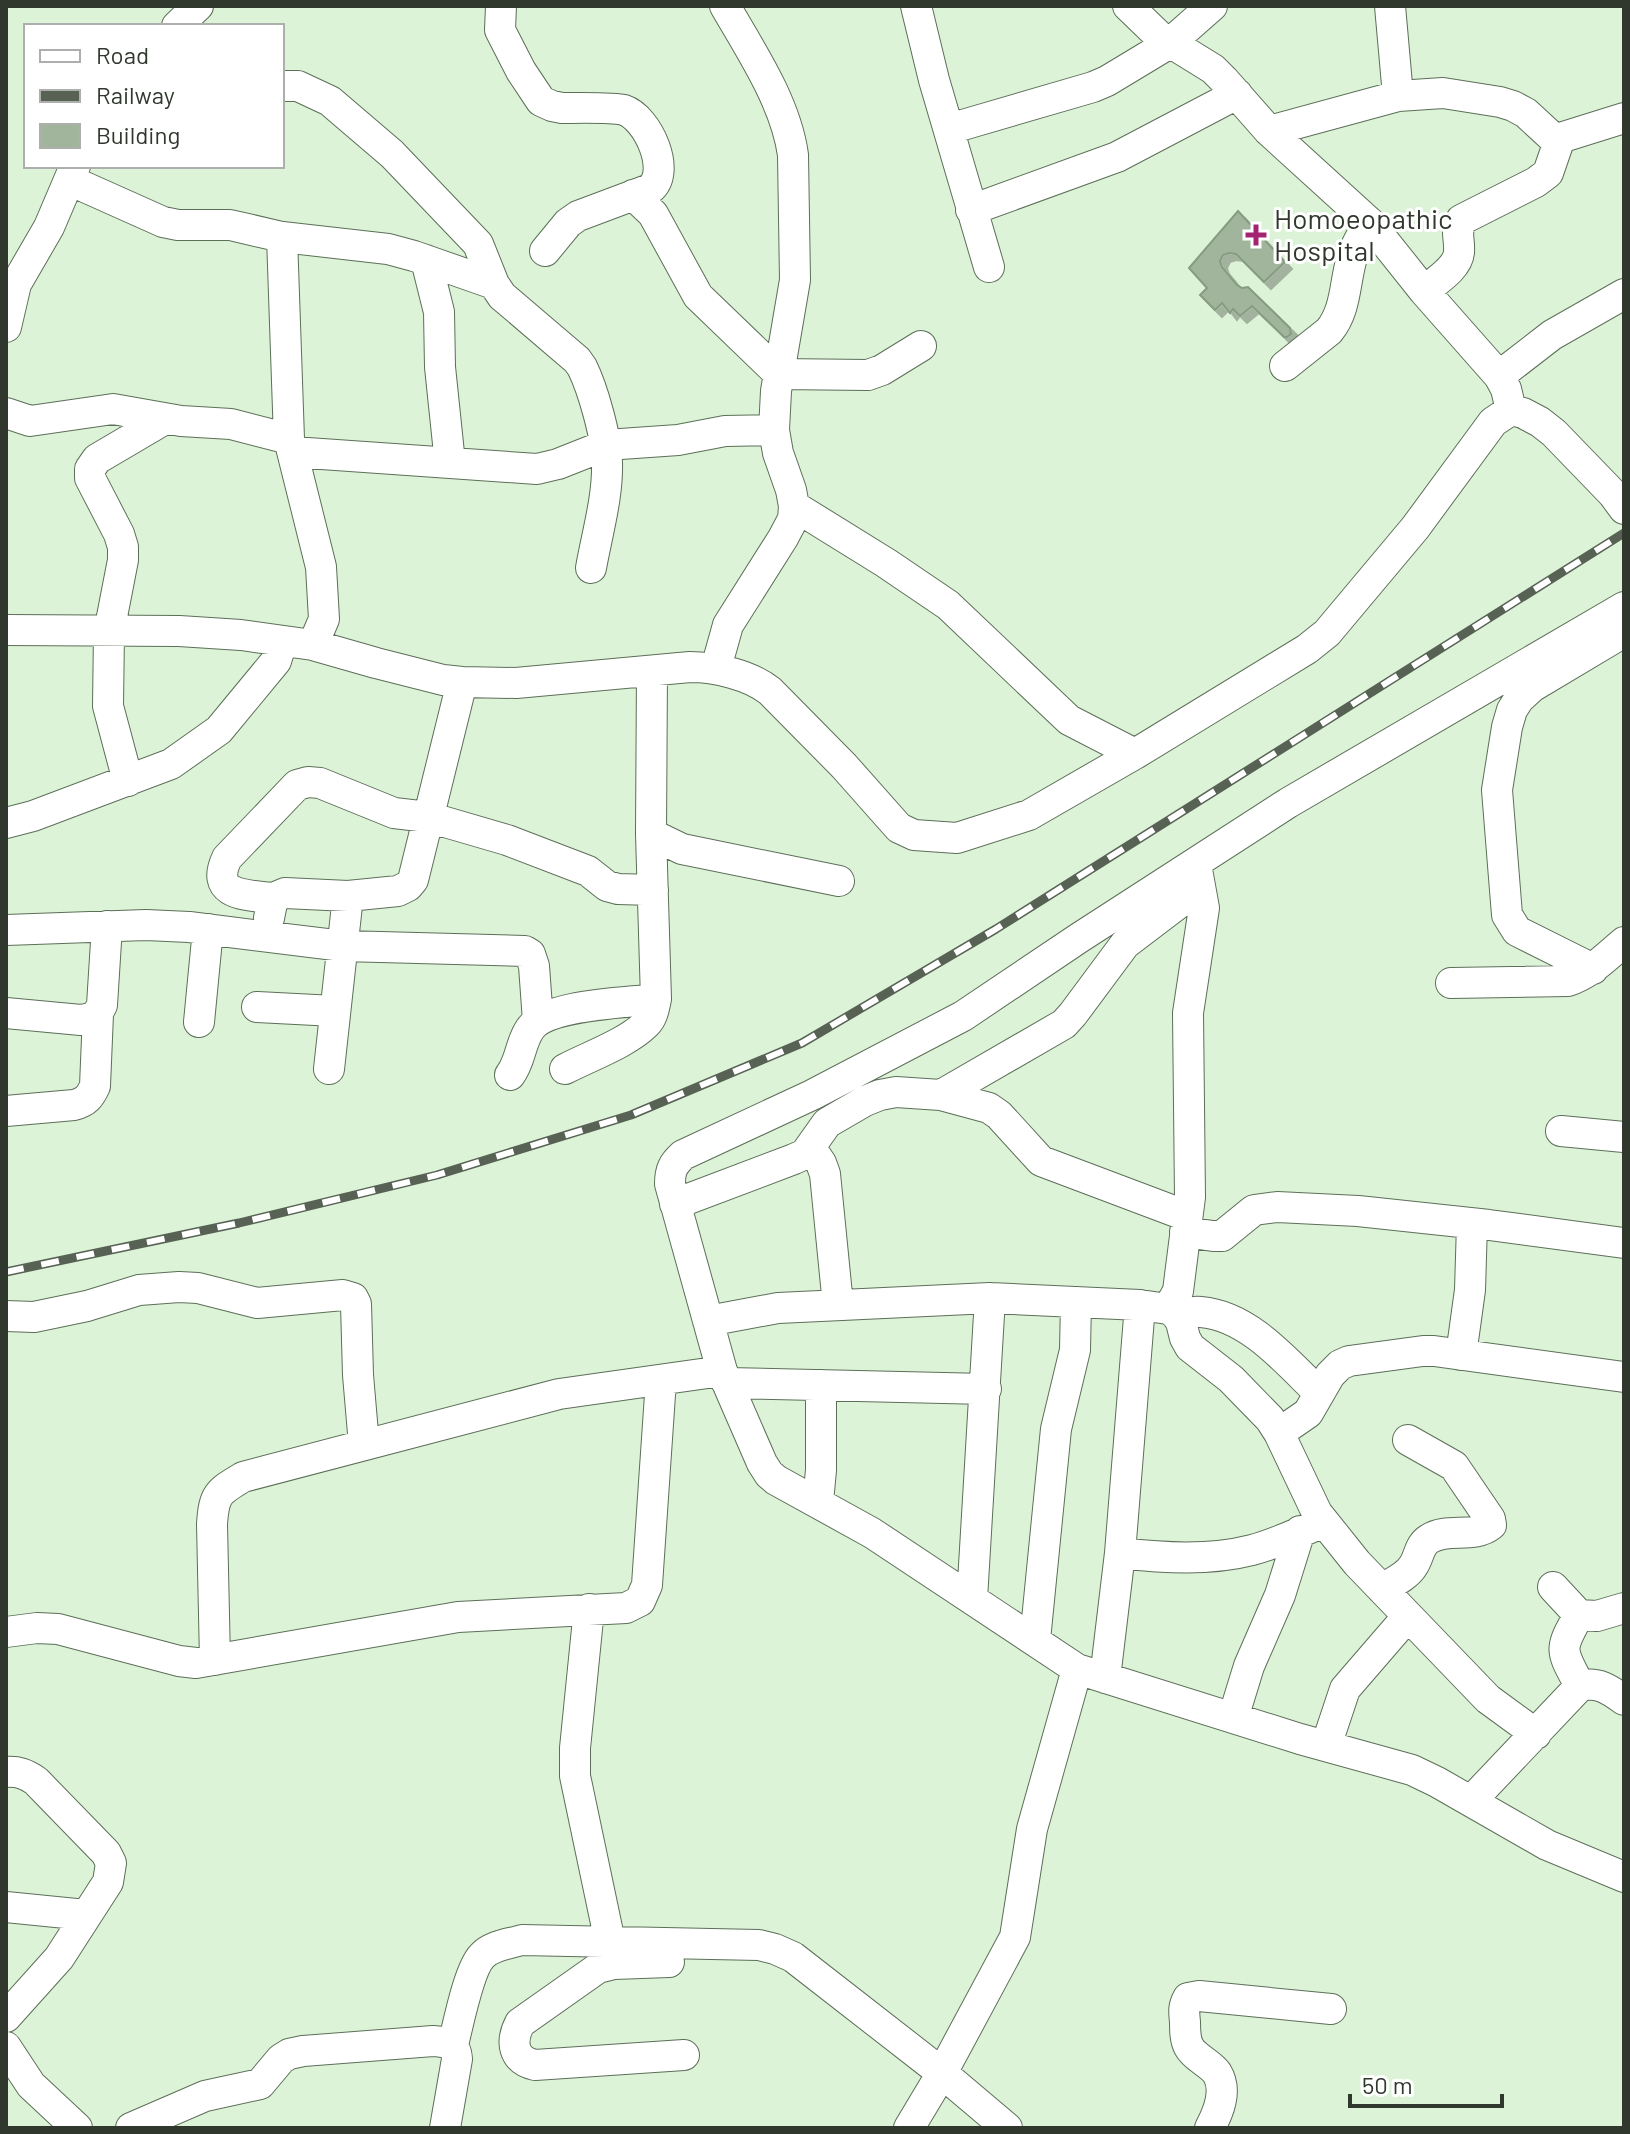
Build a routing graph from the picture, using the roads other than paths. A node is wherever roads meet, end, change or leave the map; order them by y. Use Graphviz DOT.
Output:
graph roads {
  1 [pos="198,6"];
  2 [pos="501,6"];
  3 [pos="725,6"];
  4 [pos="916,6"];
  5 [pos="1128,6"];
  6 [pos="1212,6"];
  7 [pos="1390,6"];
  8 [pos="179,24"];
  9 [pos="1170,43"];
  10 [pos="284,86"];
  11 [pos="1237,94"];
  12 [pos="1398,96"];
  13 [pos="1624,118"];
  14 [pos="949,129"];
  15 [pos="1269,131"];
  16 [pos="1560,138"];
  17 [pos="72,173"];
  18 [pos="633,195"];
  19 [pos="971,210"];
  20 [pos="1369,222"];
  21 [pos="282,237"];
  22 [pos="545,251"];
  23 [pos="426,260"];
  24 [pos="989,267"];
  25 [pos="494,284"];
  26 [pos="1424,291"];
  27 [pos="1624,294"];
  28 [pos="6,327"];
  29 [pos="921,346"];
  30 [pos="1285,366"];
  31 [pos="779,374"];
  32 [pos="1499,376"];
  33 [pos="1511,410"];
  34 [pos="6,413"];
  35 [pos="165,419"];
  36 [pos="774,430"];
  37 [pos="606,445"];
  38 [pos="291,446"];
  39 [pos="450,463"];
  40 [pos="1620,496"];
  41 [pos="794,506"];
  42 [pos="591,568"];
  43 [pos="1624,607"];
  44 [pos="6,630"];
  45 [pos="109,632"];
  46 [pos="1624,632"];
  47 [pos="282,642"];
  48 [pos="313,645"];
  49 [pos="716,668"];
  50 [pos="652,671"];
  51 [pos="462,682"];
  52 [pos="1135,754"];
  53 [pos="128,781"];
  54 [pos="428,817"];
  55 [pos="6,823"];
  56 [pos="651,834"];
  57 [pos="1198,876"];
  58 [pos="839,881"];
  59 [pos="653,890"];
  60 [pos="348,896"];
  61 [pos="273,898"];
  62 [pos="107,926"];
  63 [pos="208,929"];
  64 [pos="6,930"];
  65 [pos="266,936"];
  66 [pos="1624,942"];
  67 [pos="343,946"];
  68 [pos="1593,969"];
  69 [pos="1451,983"];
  70 [pos="656,999"];
  71 [pos="257,1007"];
  72 [pos="335,1011"];
  73 [pos="6,1013"];
  74 [pos="98,1014"];
  75 [pos="538,1021"];
  76 [pos="199,1022"];
  77 [pos="329,1069"];
  78 [pos="565,1069"];
  79 [pos="510,1075"];
  80 [pos="941,1095"];
  81 [pos="6,1111"];
  82 [pos="1561,1131"];
  83 [pos="1624,1137"];
  84 [pos="810,1147"];
  85 [pos="675,1204"];
  86 [pos="1186,1224"];
  87 [pos="1472,1224"];
  88 [pos="1624,1243"];
  89 [pos="990,1298"];
  90 [pos="1076,1302"];
  91 [pos="838,1305"];
  92 [pos="1161,1309"];
  93 [pos="6,1316"];
  94 [pos="708,1321"];
  95 [pos="1461,1355"];
  96 [pos="724,1377"];
  97 [pos="1624,1377"];
  98 [pos="661,1380"];
  99 [pos="821,1385"];
  100 [pos="986,1389"];
  101 [pos="1319,1393"];
  102 [pos="1279,1433"];
  103 [pos="1408,1440"];
  104 [pos="364,1445"];
  105 [pos="818,1502"];
  106 [pos="1311,1527"];
  107 [pos="1120,1553"];
  108 [pos="1553,1587"];
  109 [pos="1382,1589"];
  110 [pos="972,1599"];
  111 [pos="1624,1608"];
  112 [pos="589,1609"];
  113 [pos="1579,1615"];
  114 [pos="1408,1616"];
  115 [pos="6,1632"];
  116 [pos="1035,1640"];
  117 [pos="215,1660"];
  118 [pos="1091,1673"];
  119 [pos="1580,1686"];
  120 [pos="1624,1700"];
  121 [pos="1233,1718"];
  122 [pos="1536,1734"];
  123 [pos="1326,1746"];
  124 [pos="6,1772"];
  125 [pos="1471,1801"];
  126 [pos="1624,1877"];
  127 [pos="6,1907"];
  128 [pos="86,1915"];
  129 [pos="610,1942"];
  130 [pos="725,1944"];
  131 [pos="1331,2009"];
  132 [pos="6,2017"];
  133 [pos="453,2045"];
  134 [pos="6,2047"];
  135 [pos="684,2055"];
  136 [pos="942,2073"];
  137 [pos="77,2128"];
  138 [pos="131,2128"];
  139 [pos="445,2128"];
  140 [pos="909,2128"];
  141 [pos="1007,2128"];
  142 [pos="1210,2128"];
  1 -- 8 [label="street"];
  2 -- 18 [label="street"];
  3 -- 31 [label="street"];
  4 -- 14 [label="street"];
  5 -- 9 [label="street"];
  6 -- 9 [label="street"];
  7 -- 12 [label="street"];
  9 -- 11 [label="street"];
  9 -- 14 [label="street"];
  10 -- 25 [label="street"];
  11 -- 15 [label="street"];
  11 -- 19 [label="street"];
  12 -- 15 [label="street"];
  12 -- 16 [label="street"];
  13 -- 16 [label="street"];
  14 -- 19 [label="street"];
  15 -- 20 [label="street"];
  16 -- 26 [label="street"];
  17 -- 21 [label="street"];
  17 -- 28 [label="street"];
  18 -- 22 [label="street"];
  18 -- 31 [label="street"];
  19 -- 24 [label="street"];
  20 -- 26 [label="street"];
  20 -- 30 [label="street"];
  21 -- 23 [label="street"];
  21 -- 38 [label="street"];
  23 -- 25 [label="street"];
  23 -- 39 [label="street"];
  25 -- 37 [label="street"];
  26 -- 32 [label="street"];
  27 -- 32 [label="street"];
  29 -- 31 [label="street"];
  31 -- 36 [label="street"];
  32 -- 33 [label="street"];
  33 -- 40 [label="street"];
  33 -- 52 [label="street"];
  34 -- 35 [label="street"];
  35 -- 38 [label="street"];
  35 -- 45 [label="street"];
  36 -- 37 [label="street"];
  36 -- 41 [label="street"];
  37 -- 39 [label="street"];
  37 -- 42 [label="street"];
  38 -- 39 [label="street"];
  38 -- 48 [label="street"];
  41 -- 49 [label="street"];
  41 -- 52 [label="street"];
  43 -- 57 [label="street"];
  44 -- 45 [label="street"];
  45 -- 47 [label="street"];
  45 -- 53 [label="street"];
  46 -- 68 [label="street"];
  47 -- 48 [label="street"];
  47 -- 53 [label="street"];
  48 -- 51 [label="street"];
  49 -- 50 [label="street"];
  49 -- 52 [label="street"];
  50 -- 51 [label="street"];
  50 -- 56 [label="street"];
  51 -- 54 [label="street"];
  53 -- 55 [label="street"];
  54 -- 59 [label="street"];
  54 -- 60 [label="street"];
  54 -- 61 [label="street"];
  56 -- 58 [label="street"];
  56 -- 59 [label="street"];
  57 -- 80 [label="street"];
  57 -- 85 [label="street"];
  57 -- 86 [label="street"];
  59 -- 70 [label="street"];
  60 -- 61 [label="street"];
  60 -- 67 [label="street"];
  61 -- 65 [label="street"];
  62 -- 63 [label="street"];
  62 -- 64 [label="street"];
  62 -- 74 [label="street"];
  63 -- 65 [label="street"];
  63 -- 76 [label="street"];
  65 -- 67 [label="street"];
  66 -- 68 [label="street"];
  67 -- 72 [label="street"];
  67 -- 75 [label="street"];
  68 -- 69 [label="street"];
  70 -- 75 [label="street"];
  70 -- 78 [label="street"];
  71 -- 72 [label="street"];
  72 -- 77 [label="street"];
  73 -- 74 [label="street"];
  74 -- 81 [label="street"];
  75 -- 79 [label="street"];
  80 -- 84 [label="street"];
  80 -- 86 [label="street"];
  82 -- 83 [label="street"];
  84 -- 85 [label="street"];
  84 -- 91 [label="street"];
  85 -- 94 [label="street"];
  86 -- 87 [label="street"];
  86 -- 92 [label="street"];
  87 -- 88 [label="street"];
  87 -- 95 [label="street"];
  89 -- 90 [label="street"];
  89 -- 91 [label="street"];
  89 -- 100 [label="street"];
  90 -- 92 [label="street"];
  90 -- 116 [label="street"];
  91 -- 94 [label="street"];
  92 -- 101 [label="street"];
  92 -- 102 [label="street"];
  92 -- 107 [label="street"];
  93 -- 104 [label="street"];
  94 -- 96 [label="street"];
  95 -- 97 [label="street"];
  95 -- 101 [label="street"];
  96 -- 98 [label="street"];
  96 -- 99 [label="street"];
  96 -- 105 [label="street"];
  98 -- 104 [label="street"];
  98 -- 112 [label="street"];
  99 -- 100 [label="street"];
  99 -- 105 [label="street"];
  100 -- 110 [label="street"];
  101 -- 102 [label="street"];
  102 -- 106 [label="street"];
  103 -- 109 [label="street"];
  104 -- 117 [label="street"];
  105 -- 110 [label="street"];
  106 -- 107 [label="street"];
  106 -- 109 [label="street"];
  106 -- 121 [label="street"];
  107 -- 118 [label="street"];
  108 -- 113 [label="street"];
  109 -- 114 [label="street"];
  110 -- 116 [label="street"];
  111 -- 113 [label="street"];
  112 -- 117 [label="street"];
  112 -- 129 [label="street"];
  113 -- 119 [label="street"];
  114 -- 122 [label="street"];
  114 -- 123 [label="street"];
  115 -- 117 [label="street"];
  116 -- 118 [label="street"];
  118 -- 121 [label="street"];
  118 -- 136 [label="street"];
  119 -- 120 [label="street"];
  119 -- 122 [label="street"];
  121 -- 123 [label="street"];
  122 -- 125 [label="street"];
  123 -- 125 [label="street"];
  124 -- 128 [label="street"];
  125 -- 126 [label="street"];
  127 -- 128 [label="street"];
  128 -- 132 [label="street"];
  129 -- 130 [label="street"];
  129 -- 133 [label="street"];
  130 -- 135 [label="street"];
  130 -- 136 [label="street"];
  131 -- 142 [label="street"];
  133 -- 138 [label="street"];
  133 -- 139 [label="street"];
  134 -- 137 [label="street"];
  136 -- 140 [label="street"];
  136 -- 141 [label="street"];
}
